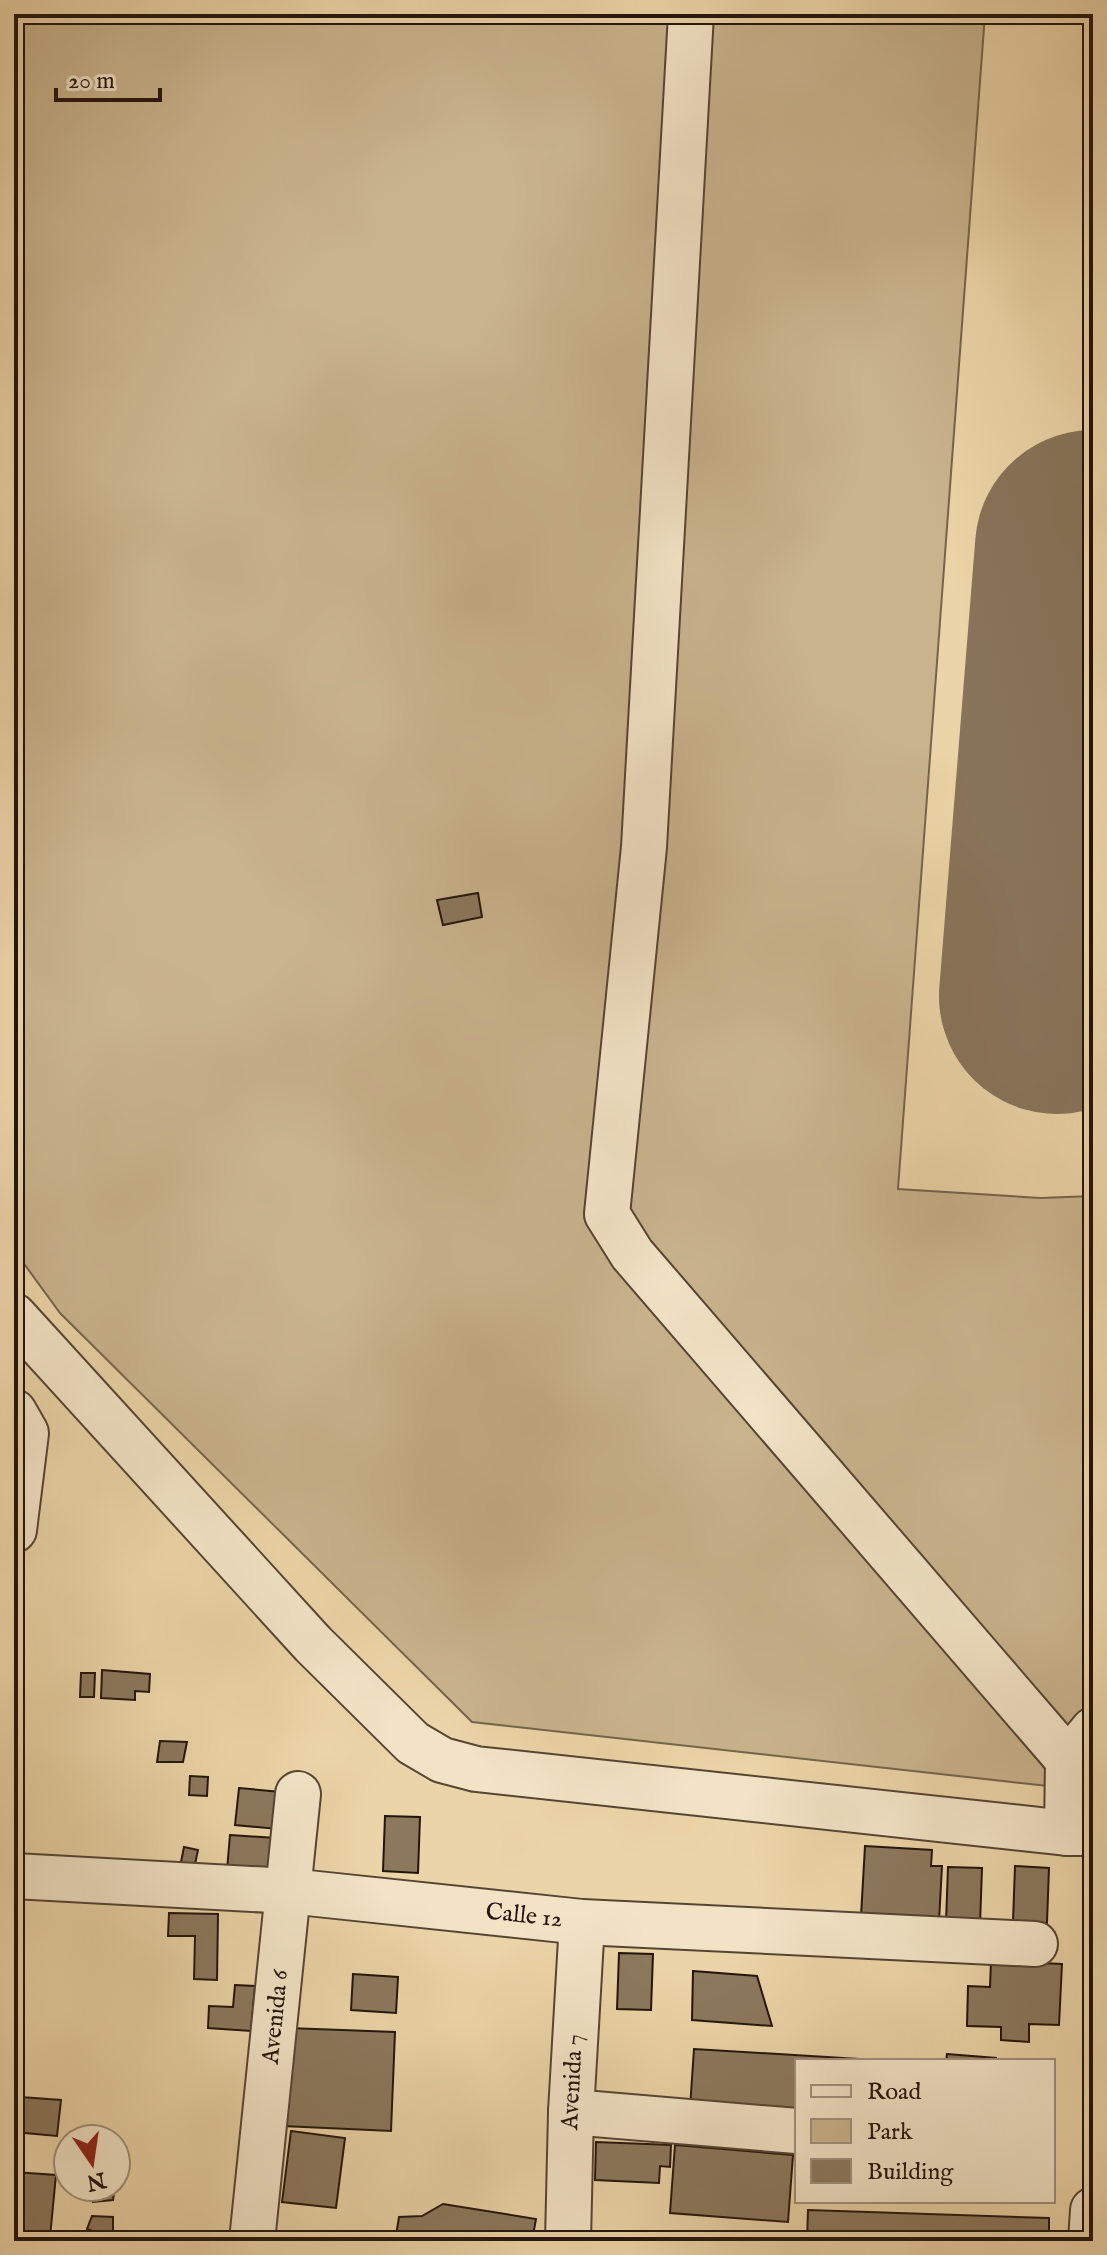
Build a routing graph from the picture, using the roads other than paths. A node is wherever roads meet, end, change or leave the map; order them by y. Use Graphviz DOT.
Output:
graph roads {
  1 [pos="691,14"];
  2 [pos="14,1316"];
  3 [pos="14,1412"];
  4 [pos="14,1530"];
  5 [pos="1080,1745"];
  6 [pos="298,1794"];
  7 [pos="1080,1833"];
  8 [pos="14,1876"];
  9 [pos="289,1891"];
  10 [pos="582,1922"];
  11 [pos="1035,1944"];
  12 [pos="571,2112"];
  13 [pos="795,2131"];
  14 [pos="1093,2210"];
  15 [pos="252,2241"];
  16 [pos="568,2241"];
  17 [pos="1091,2241"];
  1 -- 5 [label="street"];
  2 -- 7 [label="street"];
  3 -- 4 [label="street"];
  5 -- 7 [label="street"];
  6 -- 9 [label="street, Avenida 6"];
  8 -- 9 [label="street, Calle 12"];
  9 -- 10 [label="street, Calle 12"];
  9 -- 15 [label="street, Avenida 6"];
  10 -- 11 [label="street, Calle 12"];
  10 -- 12 [label="street, Avenida 7"];
  12 -- 13 [label="street"];
  12 -- 16 [label="street, Avenida 7"];
  14 -- 17 [label="street"];
}
